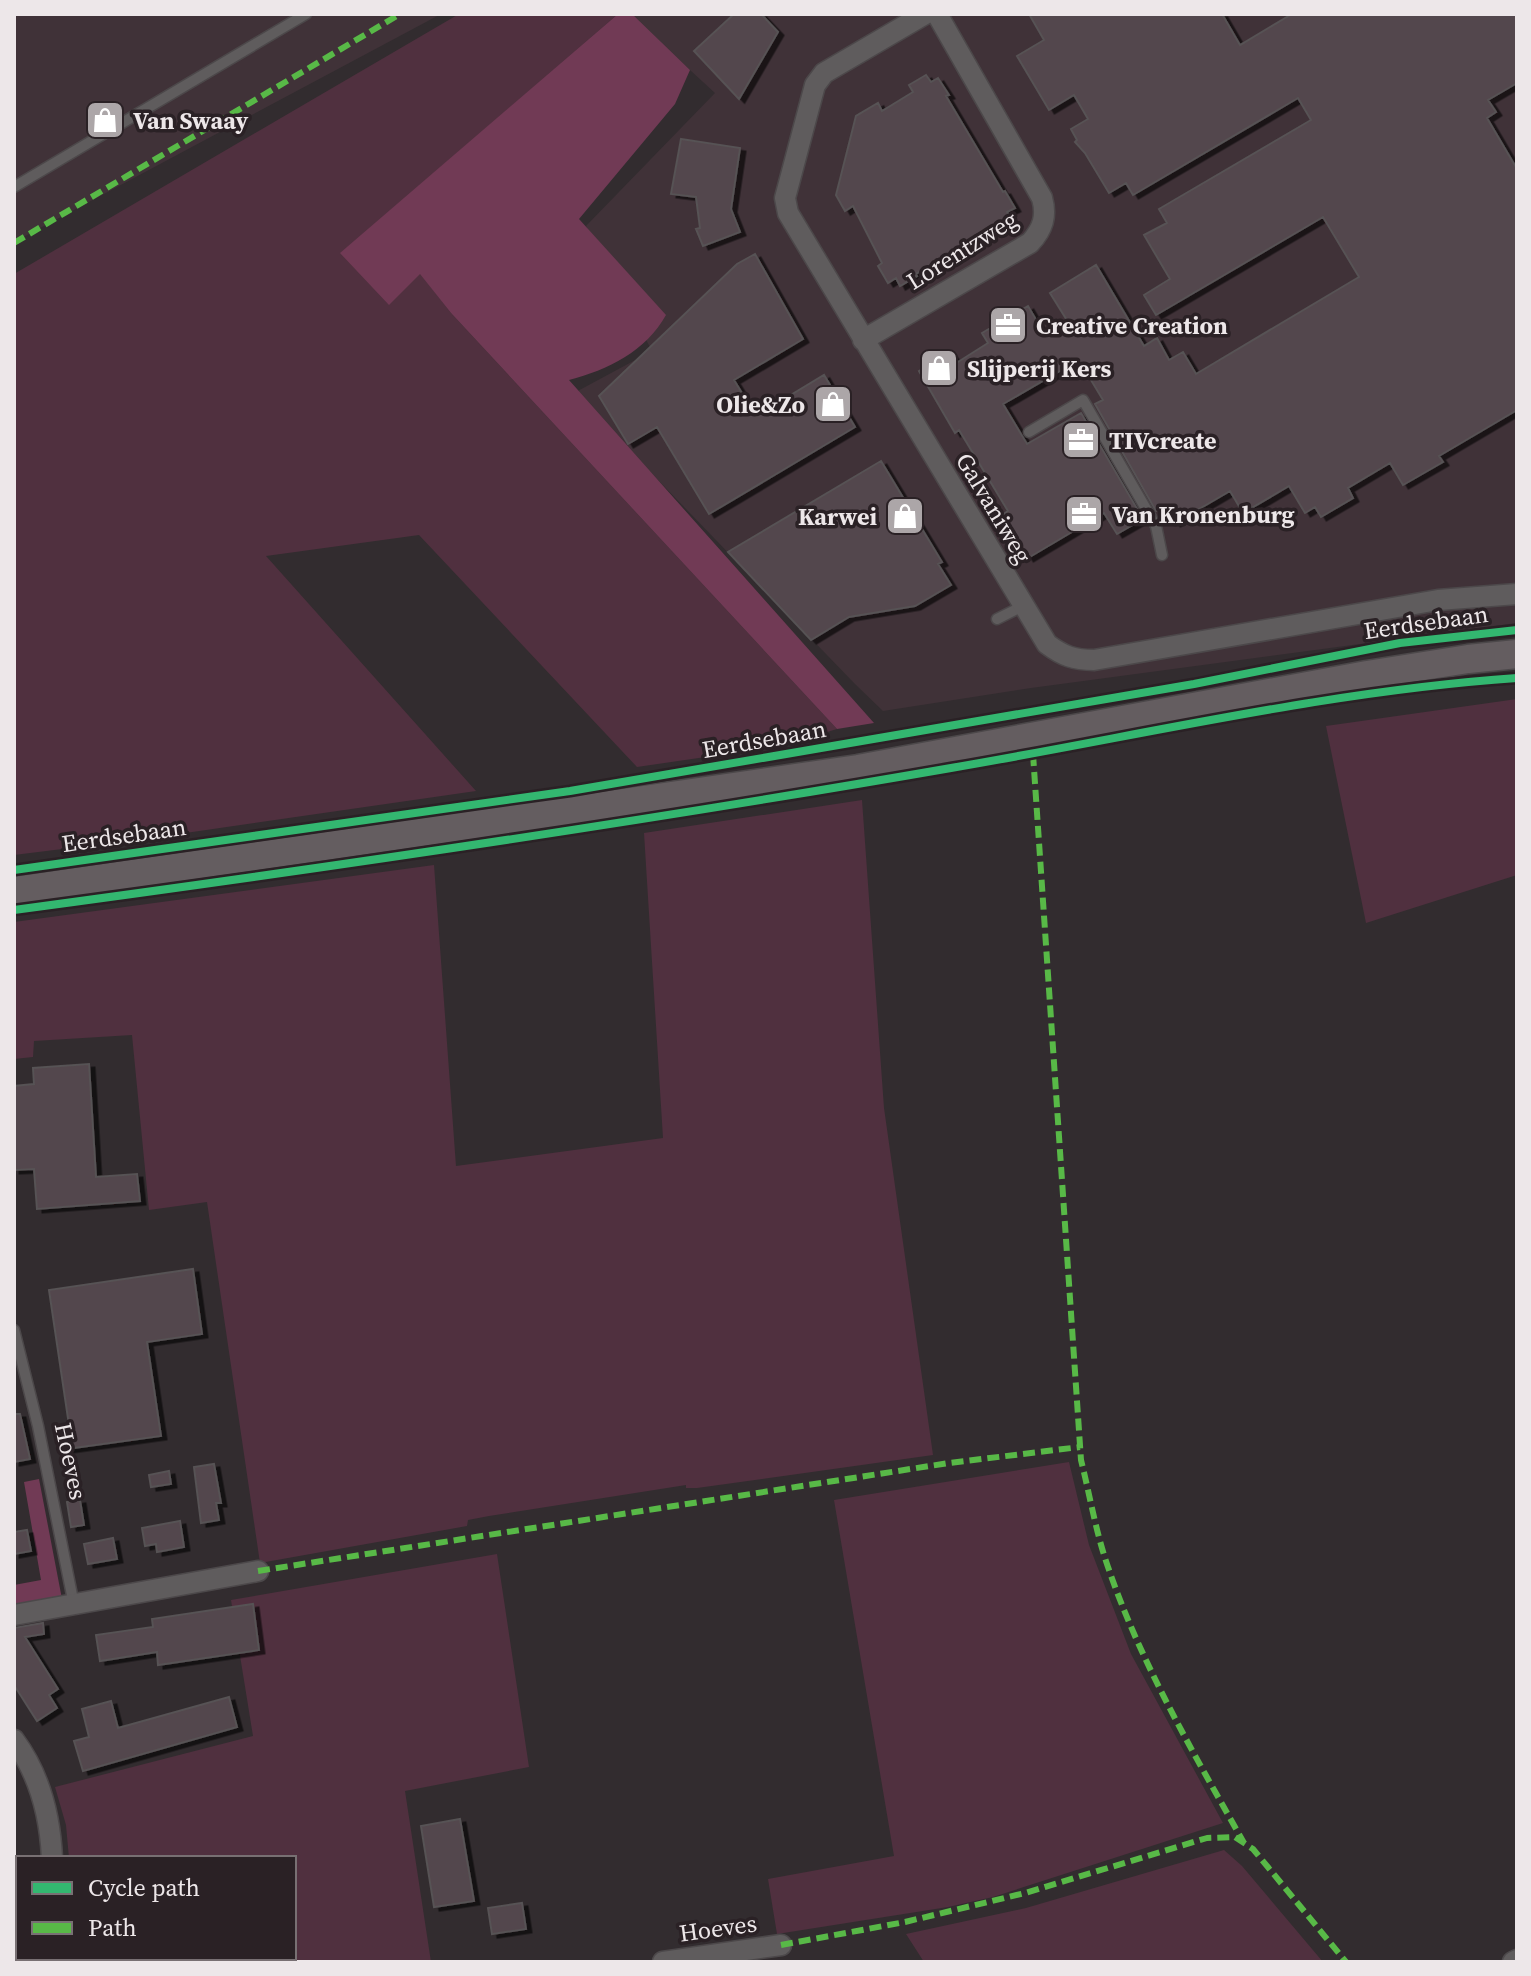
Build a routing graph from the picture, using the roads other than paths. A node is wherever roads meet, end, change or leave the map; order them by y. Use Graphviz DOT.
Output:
graph roads {
  1 [pos="306,14"];
  2 [pos="925,14"];
  3 [pos="937,14"];
  4 [pos="14,187"];
  5 [pos="863,340"];
  6 [pos="1029,432"];
  7 [pos="1162,555"];
  8 [pos="1517,594"];
  9 [pos="1023,606"];
  10 [pos="997,619"];
  11 [pos="1517,654"];
  12 [pos="14,891"];
  13 [pos="14,1330"];
  14 [pos="258,1571"];
  15 [pos="74,1605"];
  16 [pos="14,1615"];
  17 [pos="14,1740"];
  18 [pos="52,1856"];
  19 [pos="781,1945"];
  20 [pos="663,1962"];
  1 -- 4 [label="lane"];
  2 -- 5 [label="street, Galvaniweg"];
  3 -- 5 [label="street, Lorentzweg"];
  5 -- 9 [label="street, Galvaniweg"];
  6 -- 7 [label="lane"];
  8 -- 9 [label="street, Galvaniweg"];
  9 -- 10 [label="lane"];
  11 -- 12 [label="main road, Eerdsebaan"];
  13 -- 15 [label="lane, Hoeves"];
  14 -- 15 [label="street"];
  15 -- 16 [label="street"];
  17 -- 18 [label="street"];
  19 -- 20 [label="street, Hoeves"];
}
